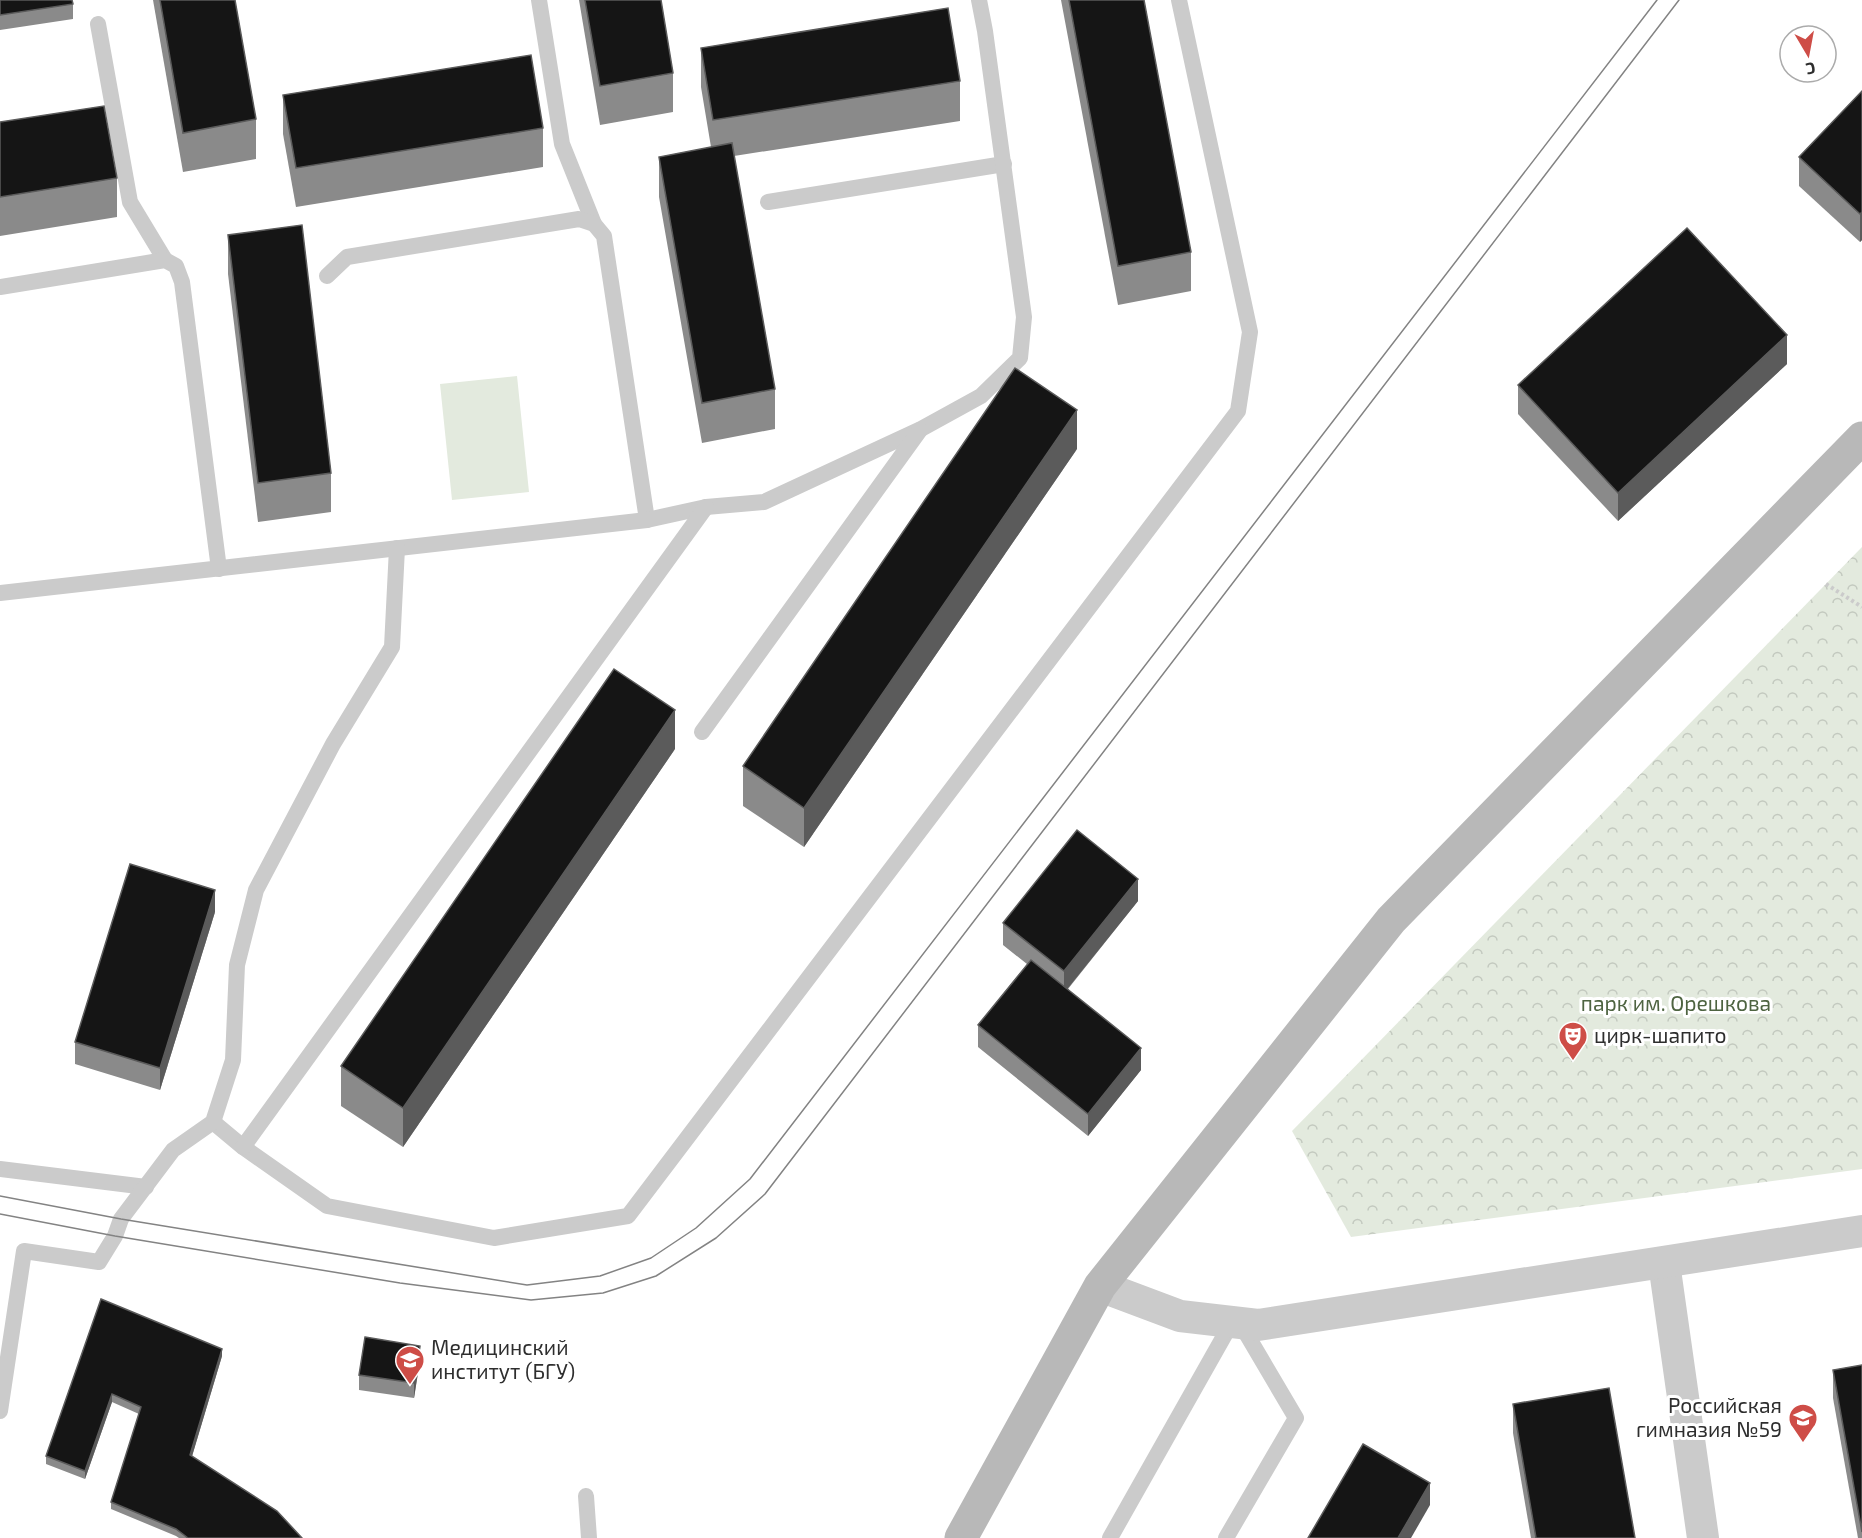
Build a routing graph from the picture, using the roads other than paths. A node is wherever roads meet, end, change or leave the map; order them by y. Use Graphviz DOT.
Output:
graph roads {
  1 [pos="539,0"];
  2 [pos="979,0"];
  3 [pos="1179,0"];
  4 [pos="98,24"];
  5 [pos="1004,164"];
  6 [pos="768,202"];
  7 [pos="594,224"];
  8 [pos="165,260"];
  9 [pos="327,276"];
  10 [pos="0,287"];
  11 [pos="921,429"];
  12 [pos="1862,438"];
  13 [pos="706,507"];
  14 [pos="647,520"];
  15 [pos="397,548"];
  16 [pos="219,569"];
  17 [pos="0,593"];
  18 [pos="702,732"];
  19 [pos="213,1122"];
  20 [pos="243,1147"];
  21 [pos="0,1168"];
  22 [pos="146,1187"];
  23 [pos="1862,1231"];
  24 [pos="1664,1263"];
  25 [pos="1100,1286"];
  26 [pos="1236,1322"];
  27 [pos="0,1411"];
  28 [pos="586,1496"];
  29 [pos="589,1538"];
  30 [pos="961,1538"];
  31 [pos="1110,1538"];
  32 [pos="1226,1538"];
  33 [pos="1703,1538"];
  1 -- 7 [label="lane"];
  2 -- 5 [label="lane"];
  3 -- 20 [label="lane"];
  4 -- 8 [label="lane"];
  5 -- 6 [label="lane"];
  5 -- 11 [label="lane"];
  7 -- 9 [label="lane"];
  7 -- 14 [label="lane"];
  8 -- 10 [label="lane"];
  8 -- 16 [label="lane"];
  11 -- 13 [label="lane"];
  11 -- 18 [label="lane"];
  12 -- 25 [label="street"];
  13 -- 14 [label="lane"];
  13 -- 20 [label="lane"];
  14 -- 15 [label="lane"];
  15 -- 16 [label="lane"];
  15 -- 19 [label="lane"];
  16 -- 17 [label="lane"];
  19 -- 20 [label="lane"];
  19 -- 22 [label="lane"];
  21 -- 22 [label="lane"];
  22 -- 27 [label="lane"];
  23 -- 24 [label="street"];
  24 -- 26 [label="street"];
  24 -- 33 [label="street"];
  25 -- 26 [label="street"];
  25 -- 30 [label="street"];
  26 -- 31 [label="lane"];
  26 -- 32 [label="lane"];
  28 -- 29 [label="lane"];
}
